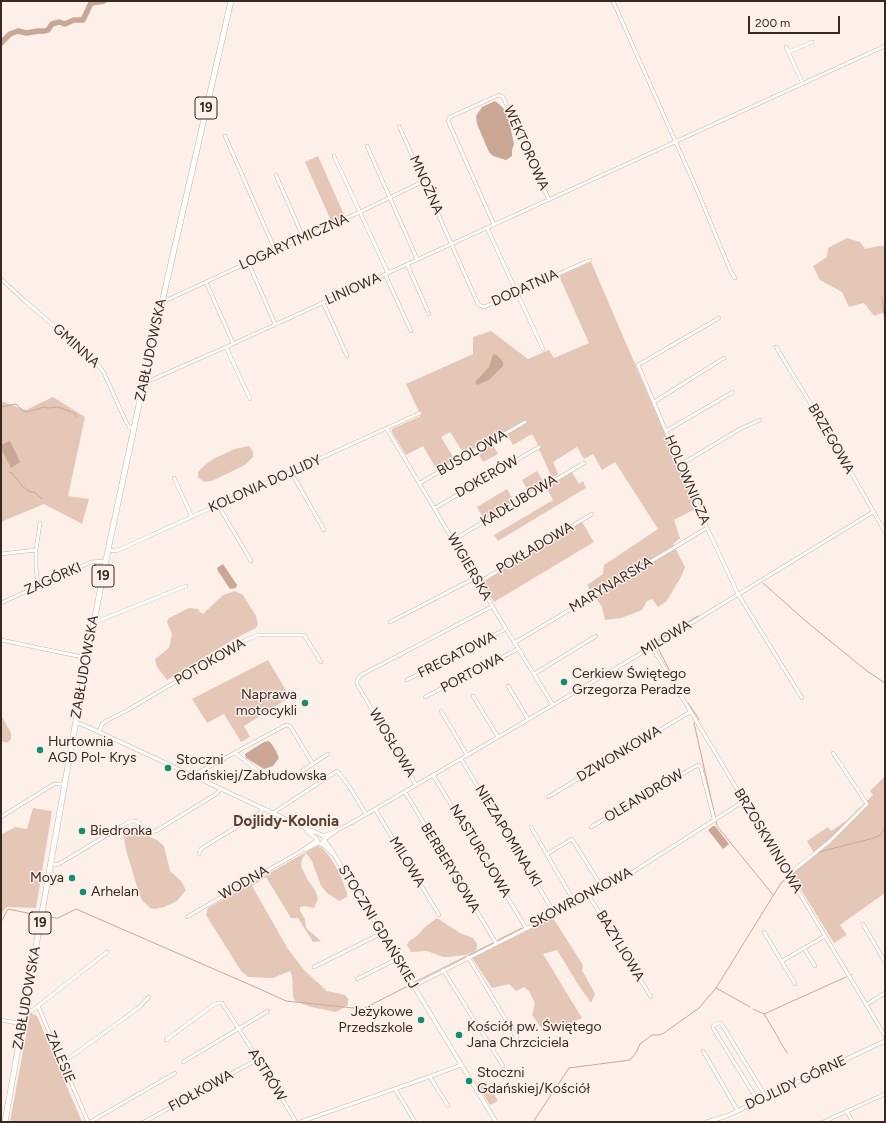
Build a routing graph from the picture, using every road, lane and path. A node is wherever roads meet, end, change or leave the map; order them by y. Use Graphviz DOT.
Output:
graph roads {
  1 [pos="231,1"];
  2 [pos="613,1"];
  3 [pos="812,42"];
  4 [pos="885,46"];
  5 [pos="786,47"];
  6 [pos="789,52"];
  7 [pos="803,84"];
  8 [pos="399,126"];
  9 [pos="225,136"];
  10 [pos="675,142"];
  11 [pos="366,146"];
  12 [pos="334,156"];
  13 [pos="276,175"];
  14 [pos="424,181"];
  15 [pos="390,198"];
  16 [pos="548,200"];
  17 [pos="360,212"];
  18 [pos="494,225"];
  19 [pos="487,228"];
  20 [pos="303,237"];
  21 [pos="452,243"];
  22 [pos="275,250"];
  23 [pos="417,259"];
  24 [pos="590,260"];
  25 [pos="248,262"];
  26 [pos="407,264"];
  27 [pos="386,274"];
  28 [pos="735,278"];
  29 [pos="1,279"];
  30 [pos="206,282"];
  31 [pos="516,292"];
  32 [pos="162,299"];
  33 [pos="323,302"];
  34 [pos="429,314"];
  35 [pos="719,318"];
  36 [pos="275,324"];
  37 [pos="411,331"];
  38 [pos="233,344"];
  39 [pos="226,347"];
  40 [pos="776,347"];
  41 [pos="543,349"];
  42 [pos="347,356"];
  43 [pos="724,358"];
  44 [pos="144,381"];
  45 [pos="733,392"];
  46 [pos="250,399"];
  47 [pos="654,402"];
  48 [pos="420,413"];
  49 [pos="760,420"];
  50 [pos="525,422"];
  51 [pos="134,429"];
  52 [pos="387,429"];
  53 [pos="666,431"];
  54 [pos="539,447"];
  55 [pos="584,463"];
  56 [pos="680,465"];
  57 [pos="291,472"];
  58 [pos="174,478"];
  59 [pos="420,483"];
  60 [pos="218,505"];
  61 [pos="435,508"];
  62 [pos="873,512"];
  63 [pos="592,514"];
  64 [pos="192,517"];
  65 [pos="40,523"];
  66 [pos="707,528"];
  67 [pos="324,530"];
  68 [pos="885,532"];
  69 [pos="453,540"];
  70 [pos="36,550"];
  71 [pos="108,550"];
  72 [pos="1,554"];
  73 [pos="106,561"];
  74 [pos="251,561"];
  75 [pos="475,578"];
  76 [pos="478,583"];
  77 [pos="38,586"];
  78 [pos="186,586"];
  79 [pos="738,594"];
  80 [pos="1,603"];
  81 [pos="493,606"];
  82 [pos="390,622"];
  83 [pos="93,623"];
  84 [pos="506,629"];
  85 [pos="596,636"];
  86 [pos="1,640"];
  87 [pos="514,643"];
  88 [pos="652,647"];
  89 [pos="518,649"];
  90 [pos="87,658"];
  91 [pos="321,662"];
  92 [pos="534,674"];
  93 [pos="407,680"];
  94 [pos="508,686"];
  95 [pos="473,696"];
  96 [pos="425,697"];
  97 [pos="802,698"];
  98 [pos="553,705"];
  99 [pos="441,711"];
  100 [pos="690,712"];
  101 [pos="528,719"];
  102 [pos="75,723"];
  103 [pos="98,732"];
  104 [pos="498,737"];
  105 [pos="235,753"];
  106 [pos="833,753"];
  107 [pos="328,754"];
  108 [pos="467,755"];
  109 [pos="461,759"];
  110 [pos="313,764"];
  111 [pos="302,771"];
  112 [pos="262,774"];
  113 [pos="433,775"];
  114 [pos="197,777"];
  115 [pos="65,784"];
  116 [pos="416,785"];
  117 [pos="221,789"];
  118 [pos="405,792"];
  119 [pos="548,797"];
  120 [pos="744,801"];
  121 [pos="262,808"];
  122 [pos="375,809"];
  123 [pos="273,814"];
  124 [pos="366,814"];
  125 [pos="1,817"];
  126 [pos="714,819"];
  127 [pos="531,827"];
  128 [pos="591,827"];
  129 [pos="321,839"];
  130 [pos="199,854"];
  131 [pos="547,854"];
  132 [pos="51,864"];
  133 [pos="788,875"];
  134 [pos="603,889"];
  135 [pos="590,896"];
  136 [pos="576,903"];
  137 [pos="555,914"];
  138 [pos="439,915"];
  139 [pos="187,917"];
  140 [pos="863,924"];
  141 [pos="526,928"];
  142 [pos="764,932"];
  143 [pos="382,933"];
  144 [pos="825,936"];
  145 [pos="496,943"];
  146 [pos="804,948"];
  147 [pos="107,952"];
  148 [pos="468,957"];
  149 [pos="397,959"];
  150 [pos="782,961"];
  151 [pos="885,962"];
  152 [pos="815,966"];
  153 [pos="314,967"];
  154 [pos="443,970"];
  155 [pos="357,978"];
  156 [pos="795,984"];
  157 [pos="414,986"];
  158 [pos="885,994"];
  159 [pos="149,997"];
  160 [pos="651,997"];
  161 [pos="866,1004"];
  162 [pos="38,1006"];
  163 [pos="268,1011"];
  164 [pos="25,1012"];
  165 [pos="1,1020"];
  166 [pos="22,1024"];
  167 [pos="238,1029"];
  168 [pos="885,1036"];
  169 [pos="517,1038"];
  170 [pos="166,1040"];
  171 [pos="885,1041"];
  172 [pos="703,1052"];
  173 [pos="258,1060"];
  174 [pos="183,1062"];
  175 [pos="62,1063"];
  176 [pos="461,1065"];
  177 [pos="503,1066"];
  178 [pos="175,1073"];
  179 [pos="430,1077"];
  180 [pos="395,1089"];
  181 [pos="885,1094"];
  182 [pos="766,1097"];
  183 [pos="758,1101"];
  184 [pos="448,1106"];
  185 [pos="738,1111"];
  186 [pos="846,1112"];
  187 [pos="5,1122"];
  188 [pos="89,1122"];
  189 [pos="144,1122"];
  190 [pos="296,1122"];
  191 [pos="300,1122"];
  192 [pos="415,1122"];
  193 [pos="496,1122"];
  194 [pos="707,1122"];
  195 [pos="823,1122"];
  196 [pos="853,1122"];
  1 -- 32 [label="highway, ZABŁUDOWSKA / 19"];
  2 -- 10 [label="street"];
  3 -- 6 [label="street"];
  4 -- 7 [label="street, LINIOWA"];
  5 -- 6 [label="street"];
  6 -- 7 [label="street"];
  7 -- 10 [label="street, LINIOWA"];
  8 -- 14 [label="street, MNOŻNA"];
  9 -- 22 [label="street"];
  10 -- 16 [label="street, LINIOWA"];
  10 -- 28 [label="street"];
  11 -- 15 [label="street"];
  12 -- 17 [label="street"];
  13 -- 20 [label="street"];
  14 -- 15 [label="street, LOGARYTMICZNA"];
  14 -- 21 [label="street, MNOŻNA"];
  15 -- 17 [label="street, LOGARYTMICZNA"];
  15 -- 23 [label="street"];
  16 -- 18 [label="street, LINIOWA"];
  16 -- 18 [label="street, WEKTOROWA"];
  17 -- 20 [label="street, LOGARYTMICZNA"];
  17 -- 27 [label="street"];
  18 -- 19 [label="street, LINIOWA"];
  19 -- 21 [label="street, LINIOWA"];
  19 -- 31 [label="street"];
  20 -- 22 [label="street, LOGARYTMICZNA"];
  21 -- 23 [label="street, LINIOWA"];
  21 -- 31 [label="street, DODATNIA"];
  22 -- 25 [label="street, LOGARYTMICZNA"];
  23 -- 26 [label="street, LINIOWA"];
  24 -- 31 [label="street, DODATNIA"];
  25 -- 30 [label="street, LOGARYTMICZNA"];
  25 -- 36 [label="street"];
  26 -- 27 [label="street, LINIOWA"];
  26 -- 34 [label="street"];
  27 -- 33 [label="street, LINIOWA"];
  27 -- 37 [label="street"];
  29 -- 51 [label="street, GMINNA"];
  30 -- 32 [label="street, LOGARYTMICZNA"];
  30 -- 38 [label="street"];
  31 -- 41 [label="street"];
  32 -- 44 [label="highway, ZABŁUDOWSKA / 19"];
  33 -- 36 [label="street, LINIOWA"];
  33 -- 42 [label="street"];
  35 -- 47 [label="street, HOLOWNICZA"];
  36 -- 38 [label="street, LINIOWA"];
  38 -- 39 [label="street, LINIOWA"];
  39 -- 44 [label="street, LINIOWA"];
  39 -- 46 [label="street"];
  40 -- 62 [label="street, BRZEGOWA"];
  43 -- 47 [label="street"];
  44 -- 51 [label="highway, ZABŁUDOWSKA / 19"];
  45 -- 53 [label="street"];
  47 -- 53 [label="street, HOLOWNICZA"];
  48 -- 52 [label="street, KOLONIA DOJLIDY"];
  49 -- 56 [label="street"];
  50 -- 59 [label="street, BUSOLOWA"];
  51 -- 71 [label="highway, ZABŁUDOWSKA / 19"];
  52 -- 57 [label="street, KOLONIA DOJLIDY"];
  52 -- 59 [label="street, WIGIERSKA"];
  53 -- 56 [label="street, HOLOWNICZA"];
  54 -- 61 [label="street, DOKERÓW"];
  55 -- 69 [label="street, KADŁUBOWA"];
  56 -- 66 [label="street, HOLOWNICZA"];
  57 -- 60 [label="street, KOLONIA DOJLIDY"];
  57 -- 67 [label="street"];
  58 -- 64 [label="street"];
  59 -- 61 [label="street, WIGIERSKA"];
  60 -- 64 [label="street, KOLONIA DOJLIDY"];
  60 -- 74 [label="street"];
  61 -- 69 [label="street, WIGIERSKA"];
  62 -- 68 [label="street, BRZEGOWA"];
  62 -- 79 [label="street, MILOWA"];
  63 -- 76 [label="street, POKŁADOWA"];
  64 -- 71 [label="street, KOLONIA DOJLIDY"];
  65 -- 70 [label="street"];
  66 -- 79 [label="street, HOLOWNICZA"];
  66 -- 87 [label="street, MARYNARSKA"];
  69 -- 75 [label="street, WIGIERSKA"];
  70 -- 72 [label="street"];
  70 -- 77 [label="street"];
  71 -- 73 [label="highway, ZABŁUDOWSKA / 19"];
  73 -- 77 [label="street, ZAGÓRKI"];
  73 -- 83 [label="highway, ZABŁUDOWSKA / 19"];
  75 -- 76 [label="street, WIGIERSKA"];
  75 -- 82 [label="street"];
  76 -- 81 [label="street, WIGIERSKA"];
  77 -- 80 [label="street, ZAGÓRKI"];
  78 -- 83 [label="street"];
  79 -- 88 [label="street, MILOWA"];
  79 -- 97 [label="street, HOLOWNICZA"];
  81 -- 84 [label="street, WIGIERSKA"];
  81 -- 116 [label="street, WIOSŁOWA"];
  83 -- 90 [label="highway, ZABŁUDOWSKA / 19"];
  84 -- 87 [label="street, WIGIERSKA"];
  84 -- 93 [label="street, FREGATOWA"];
  85 -- 92 [label="street"];
  86 -- 90 [label="street"];
  87 -- 89 [label="street, WIGIERSKA"];
  88 -- 98 [label="street, MILOWA"];
  88 -- 100 [label="street, BRZOSKWINIOWA"];
  89 -- 92 [label="street, WIGIERSKA"];
  89 -- 96 [label="street, PORTOWA"];
  90 -- 102 [label="highway, ZABŁUDOWSKA / 19"];
  91 -- 103 [label="street, POTOKOWA"];
  92 -- 98 [label="street, WIGIERSKA"];
  94 -- 101 [label="street"];
  95 -- 104 [label="street"];
  98 -- 101 [label="street, MILOWA"];
  99 -- 108 [label="street"];
  100 -- 119 [label="street, DZWONKOWA"];
  100 -- 120 [label="street, BRZOSKWINIOWA"];
  101 -- 104 [label="street, MILOWA"];
  102 -- 103 [label="street, STOCZNI GDAŃSKIEJ"];
  102 -- 115 [label="highway, ZABŁUDOWSKA / 19"];
  103 -- 114 [label="street, STOCZNI GDAŃSKIEJ"];
  104 -- 108 [label="street, MILOWA"];
  105 -- 110 [label="street"];
  105 -- 112 [label="street"];
  105 -- 114 [label="street"];
  106 -- 133 [label="street"];
  107 -- 110 [label="street"];
  108 -- 109 [label="street, MILOWA"];
  109 -- 113 [label="street, MILOWA"];
  109 -- 137 [label="street, NIEZAPOMINAJKI"];
  110 -- 111 [label="street"];
  113 -- 116 [label="street, MILOWA"];
  113 -- 141 [label="street, NASTURCJOWA"];
  114 -- 117 [label="street, STOCZNI GDAŃSKIEJ"];
  115 -- 125 [label="street"];
  115 -- 132 [label="highway, ZABŁUDOWSKA / 19"];
  116 -- 118 [label="street, MILOWA"];
  117 -- 121 [label="street, STOCZNI GDAŃSKIEJ"];
  117 -- 132 [label="street"];
  118 -- 122 [label="street, MILOWA"];
  118 -- 145 [label="street, BERBERYSOWA"];
  120 -- 126 [label="street, SKOWRONKOWA"];
  120 -- 133 [label="street, BRZOSKWINIOWA"];
  121 -- 123 [label="street, STOCZNI GDAŃSKIEJ"];
  121 -- 130 [label="street"];
  122 -- 124 [label="street, MILOWA"];
  122 -- 138 [label="street, MILOWA"];
  123 -- 124 [label="street"];
  123 -- 129 [label="street, STOCZNI GDAŃSKIEJ"];
  124 -- 129 [label="street, MILOWA"];
  126 -- 128 [label="street, OLEANDRÓW"];
  126 -- 134 [label="street, SKOWRONKOWA"];
  127 -- 131 [label="street"];
  129 -- 139 [label="street, WODNA"];
  129 -- 143 [label="street, STOCZNI GDAŃSKIEJ"];
  131 -- 134 [label="street"];
  131 -- 136 [label="street"];
  132 -- 164 [label="highway, ZABŁUDOWSKA / 19"];
  133 -- 144 [label="street, BRZOSKWINIOWA"];
  134 -- 135 [label="street, SKOWRONKOWA"];
  135 -- 136 [label="street, SKOWRONKOWA"];
  135 -- 160 [label="street, BAZYLIOWA"];
  136 -- 137 [label="street, SKOWRONKOWA"];
  137 -- 141 [label="street, SKOWRONKOWA"];
  140 -- 151 [label="street"];
  141 -- 145 [label="street, SKOWRONKOWA"];
  142 -- 150 [label="street"];
  143 -- 149 [label="street, STOCZNI GDAŃSKIEJ"];
  143 -- 153 [label="street"];
  144 -- 146 [label="street"];
  144 -- 161 [label="street, BRZOSKWINIOWA"];
  145 -- 148 [label="street, SKOWRONKOWA"];
  146 -- 150 [label="street"];
  146 -- 152 [label="street"];
  147 -- 162 [label="street"];
  148 -- 154 [label="street, SKOWRONKOWA"];
  148 -- 169 [label="street"];
  149 -- 155 [label="street"];
  149 -- 157 [label="street, STOCZNI GDAŃSKIEJ"];
  150 -- 156 [label="street"];
  154 -- 157 [label="street, SKOWRONKOWA"];
  154 -- 177 [label="street"];
  157 -- 176 [label="street, STOCZNI GDAŃSKIEJ"];
  158 -- 161 [label="street"];
  159 -- 175 [label="street"];
  161 -- 168 [label="street, BRZOSKWINIOWA"];
  162 -- 164 [label="street"];
  162 -- 175 [label="street, ZALESIE"];
  163 -- 167 [label="street"];
  164 -- 166 [label="highway, ZABŁUDOWSKA / 19"];
  165 -- 166 [label="street"];
  166 -- 187 [label="highway, ZABŁUDOWSKA / 19"];
  167 -- 170 [label="street, ASTRÓW"];
  167 -- 173 [label="street, ASTRÓW"];
  167 -- 174 [label="street"];
  171 -- 182 [label="street, DOJLIDY GÓRNE"];
  172 -- 185 [label="street"];
  173 -- 189 [label="street, FIOŁKOWA"];
  173 -- 190 [label="street, ASTRÓW"];
  175 -- 188 [label="street, ZALESIE"];
  176 -- 179 [label="street"];
  176 -- 193 [label="street, STOCZNI GDAŃSKIEJ"];
  178 -- 188 [label="street"];
  179 -- 180 [label="street"];
  179 -- 184 [label="street"];
  180 -- 191 [label="street"];
  180 -- 192 [label="street"];
  181 -- 186 [label="street"];
  182 -- 183 [label="street, DOJLIDY GÓRNE"];
  182 -- 183 [label="street"];
  183 -- 185 [label="street, DOJLIDY GÓRNE"];
  185 -- 194 [label="street, DOJLIDY GÓRNE"];
  186 -- 195 [label="street"];
  186 -- 196 [label="street"];
}
